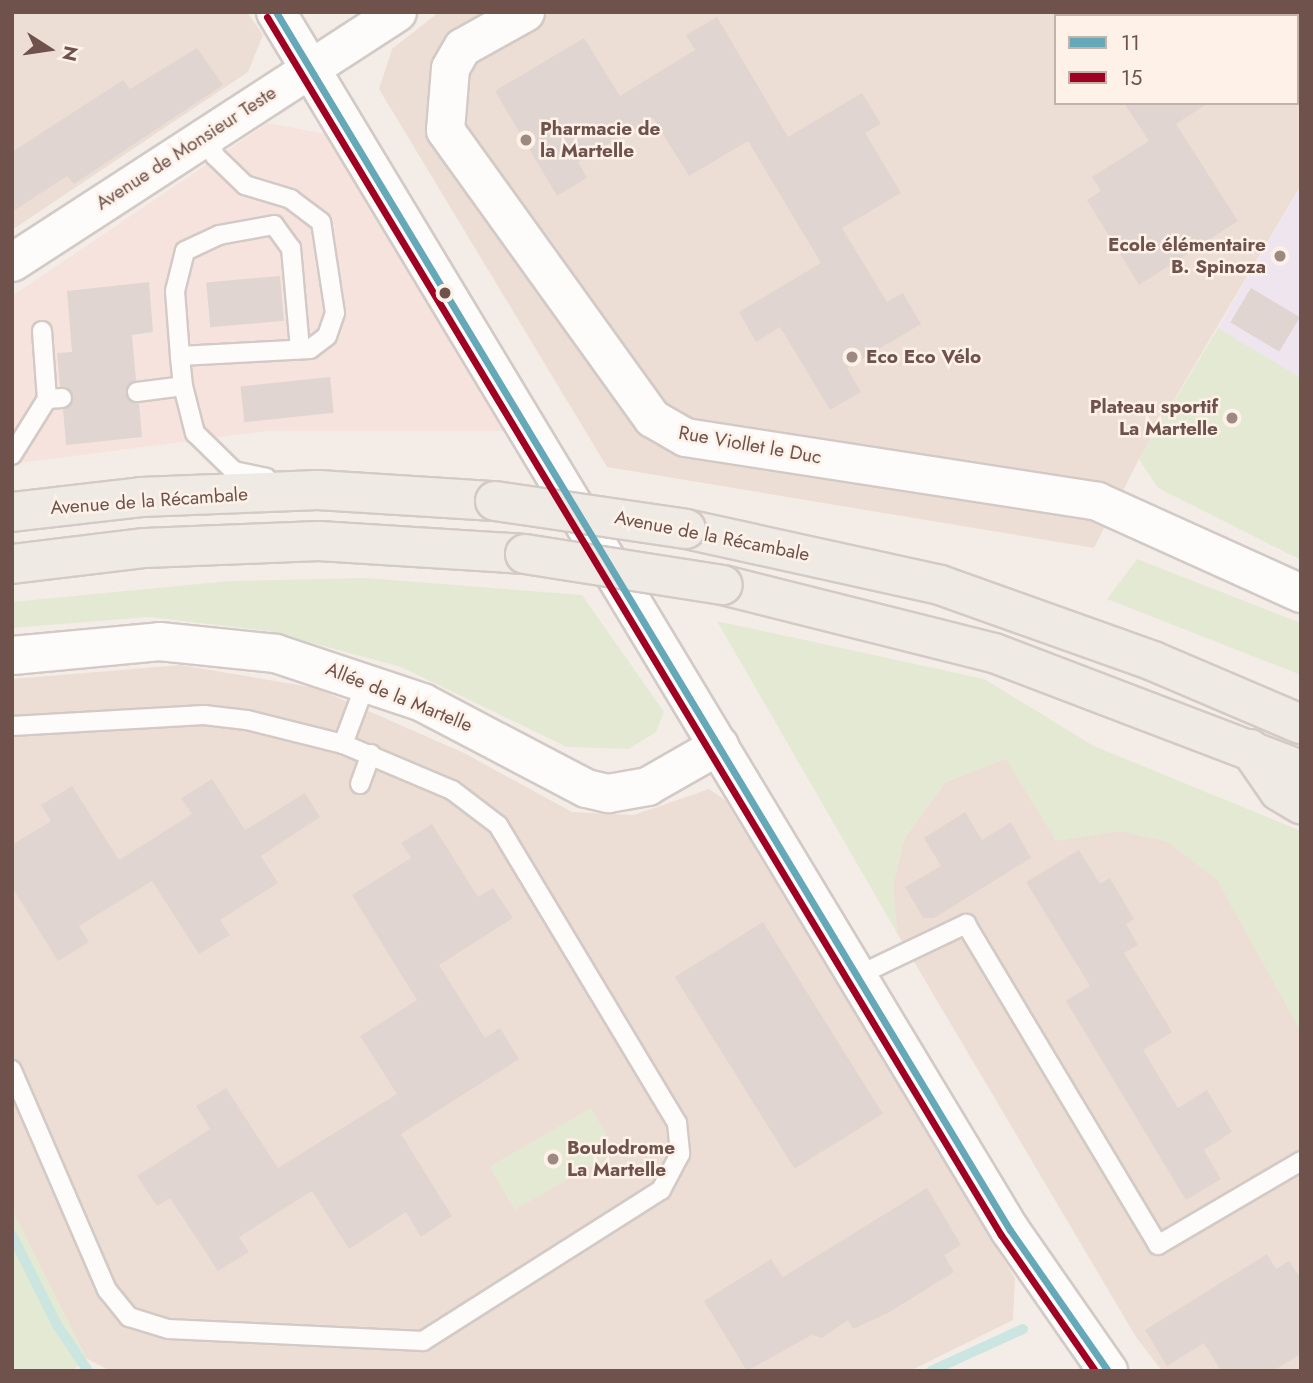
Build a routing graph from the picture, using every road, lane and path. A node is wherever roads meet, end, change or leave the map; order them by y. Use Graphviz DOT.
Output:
graph roads {
  1 [pos="276,12"];
  2 [pos="397,12"];
  3 [pos="525,12"];
  4 [pos="310,67"];
  5 [pos="208,134"];
  6 [pos="12,262"];
  7 [pos="42,331"];
  8 [pos="300,349"];
  9 [pos="180,356"];
  10 [pos="183,386"];
  11 [pos="137,392"];
  12 [pos="12,455"];
  13 [pos="318,490"];
  14 [pos="12,512"];
  15 [pos="12,564"];
  16 [pos="1301,593"];
  17 [pos="12,654"];
  18 [pos="366,680"];
  19 [pos="1301,724"];
  20 [pos="12,726"];
  21 [pos="343,744"];
  22 [pos="719,745"];
  23 [pos="1250,749"];
  24 [pos="371,754"];
  25 [pos="1301,770"];
  26 [pos="360,784"];
  27 [pos="1301,804"];
  28 [pos="859,975"];
  29 [pos="12,1070"];
  30 [pos="1301,1161"];
  31 [pos="1108,1371"];
  1 -- 4 [label="street"];
  2 -- 4 [label="street, Avenue de Monsieur Teste"];
  3 -- 16 [label="street, Rue Viollet le Duc"];
  4 -- 5 [label="street, Avenue de Monsieur Teste"];
  4 -- 22 [label="street"];
  5 -- 6 [label="street, Avenue de Monsieur Teste"];
  5 -- 8 [label="lane"];
  7 -- 12 [label="lane"];
  8 -- 9 [label="lane"];
  8 -- 9 [label="lane"];
  9 -- 10 [label="lane"];
  10 -- 11 [label="lane"];
  10 -- 13 [label="lane"];
  13 -- 14 [label="main road, Avenue de la Récambale"];
  13 -- 19 [label="main road, Avenue de la Récambale, bridge"];
  15 -- 23 [label="main road, bridge"];
  17 -- 18 [label="street, Allée de la Martelle"];
  18 -- 21 [label="lane"];
  18 -- 22 [label="street, Allée de la Martelle"];
  20 -- 21 [label="lane"];
  21 -- 24 [label="lane"];
  22 -- 28 [label="street"];
  23 -- 25 [label="main road"];
  23 -- 27 [label="main road"];
  24 -- 26 [label="lane"];
  24 -- 29 [label="lane"];
  28 -- 30 [label="lane"];
  28 -- 31 [label="street"];
}
